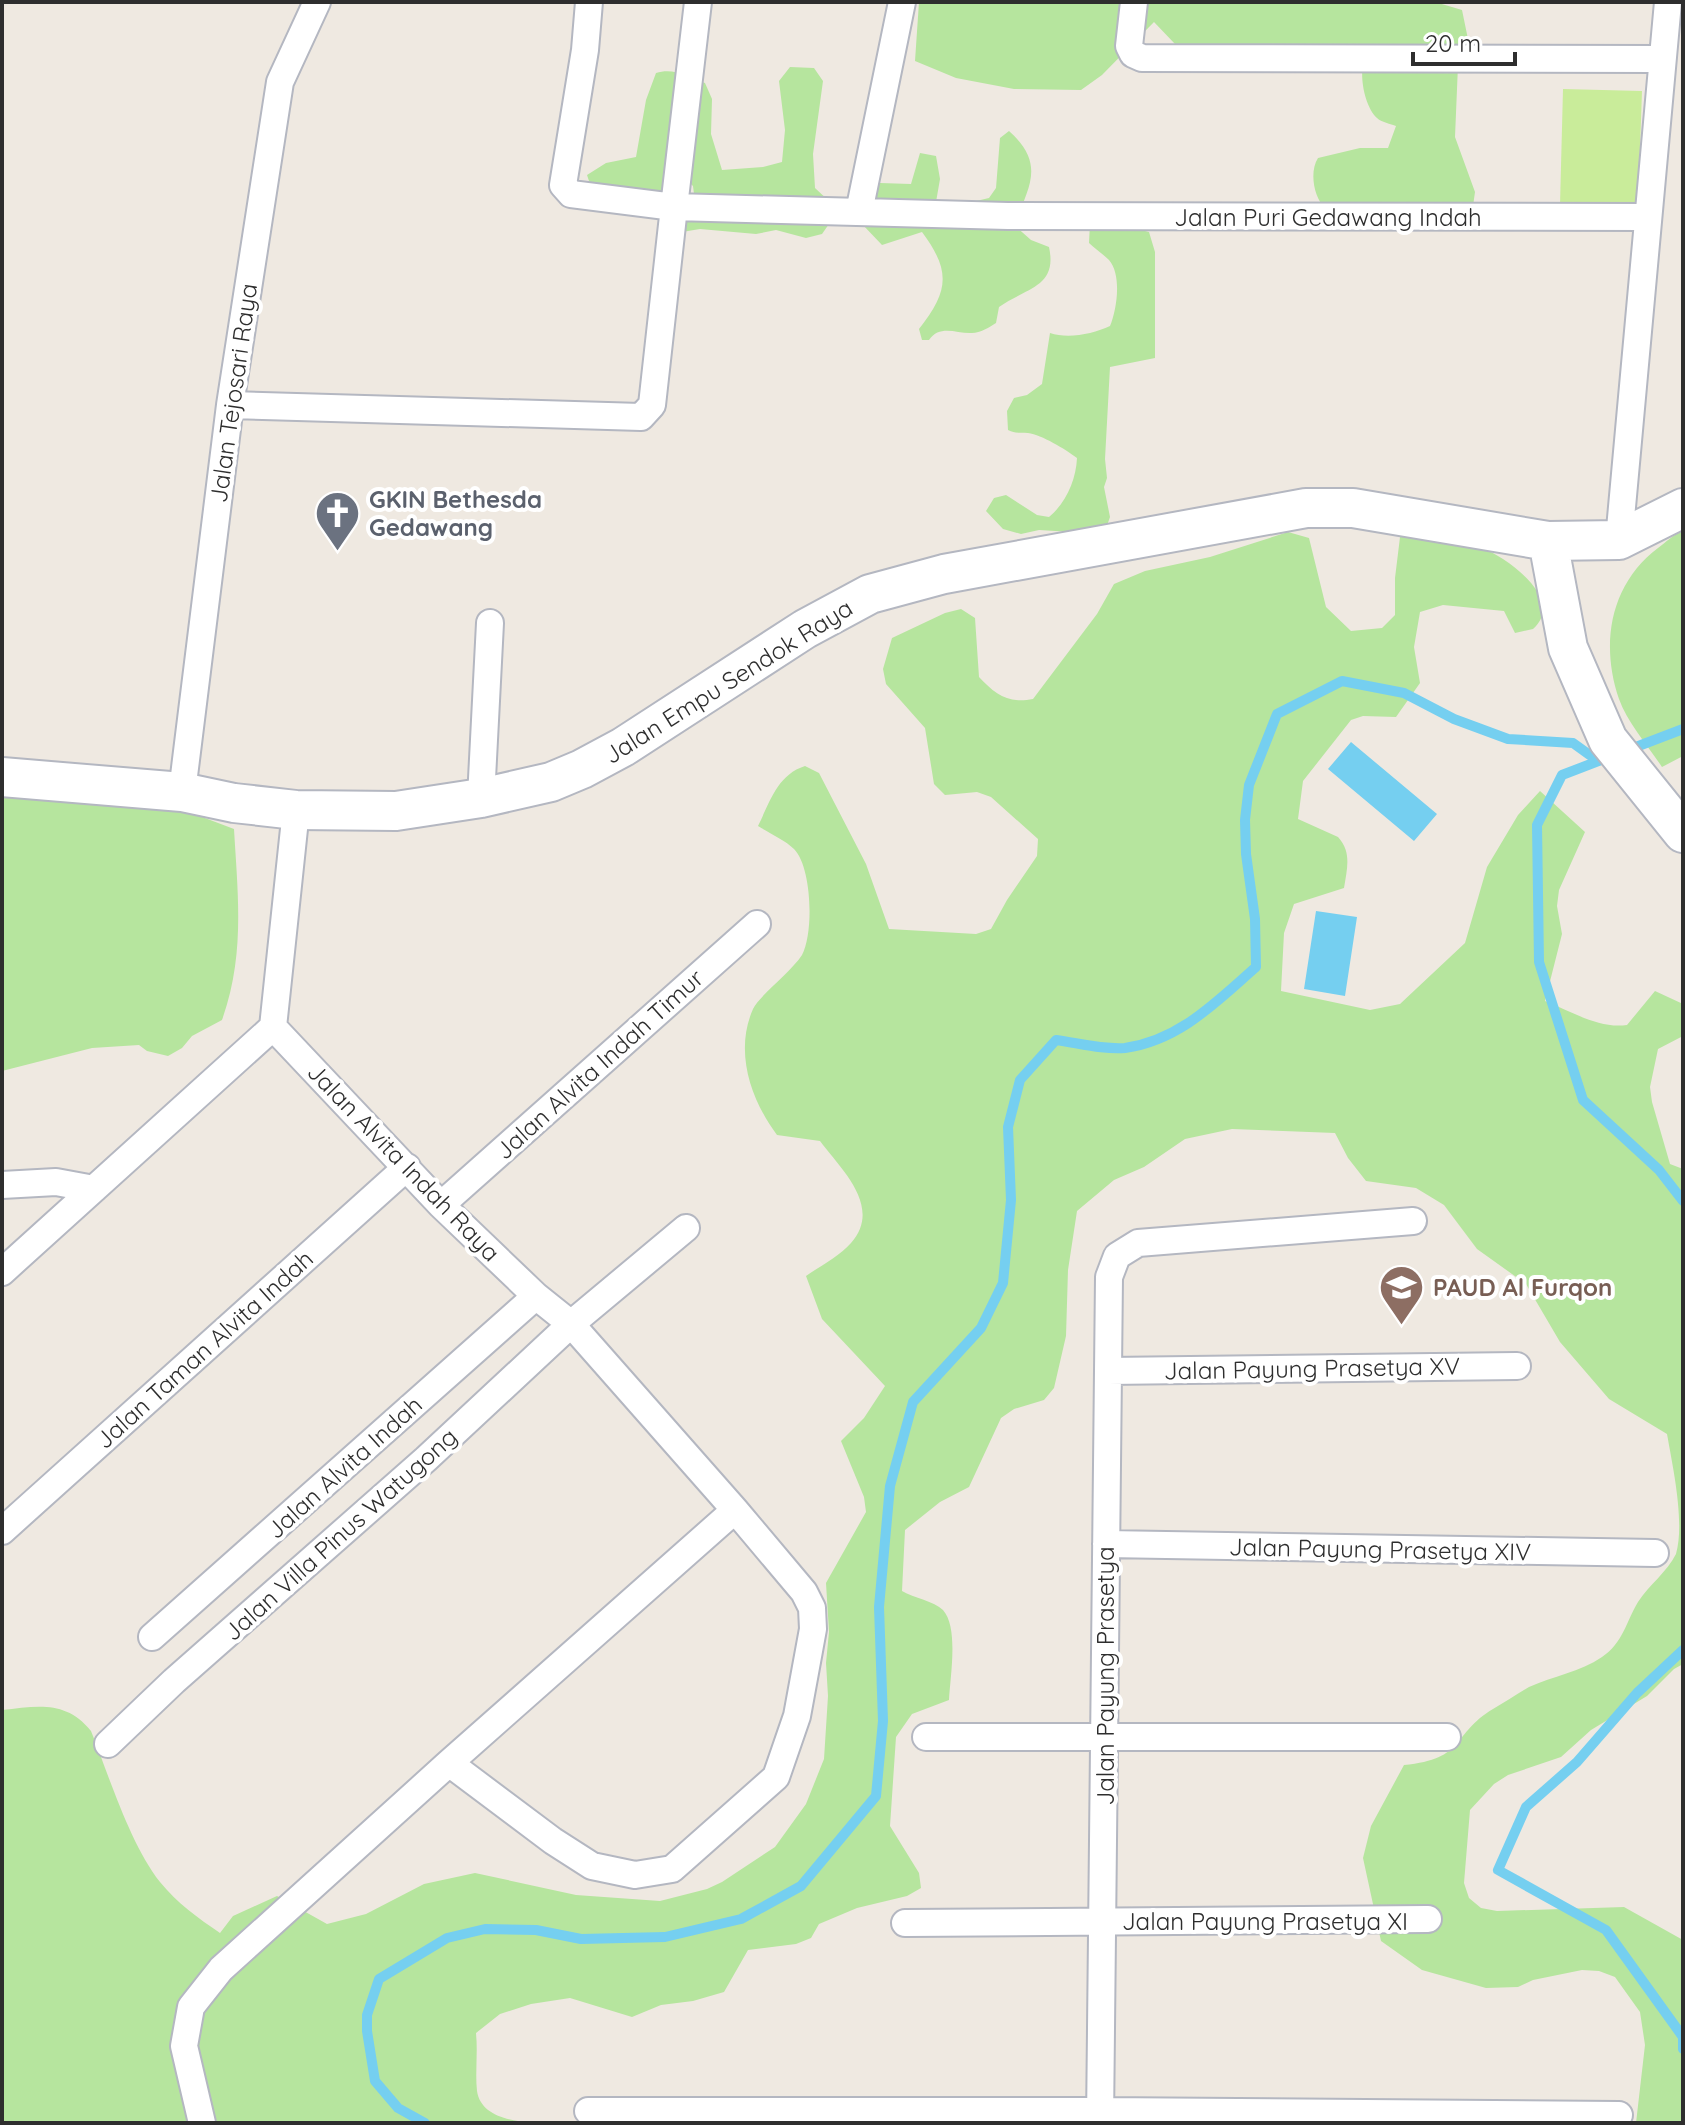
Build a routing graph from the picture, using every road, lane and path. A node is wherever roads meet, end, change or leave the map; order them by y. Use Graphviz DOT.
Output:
graph roads {
  1 [pos="317,2"];
  2 [pos="589,2"];
  3 [pos="698,2"];
  4 [pos="902,2"];
  5 [pos="1134,2"];
  6 [pos="1668,2"];
  7 [pos="1662,59"];
  8 [pos="674,207"];
  9 [pos="859,212"];
  10 [pos="1648,217"];
  11 [pos="230,405"];
  12 [pos="1683,508"];
  13 [pos="1619,540"];
  14 [pos="1548,541"];
  15 [pos="490,623"];
  16 [pos="2,777"];
  17 [pos="182,792"];
  18 [pos="481,798"];
  19 [pos="296,810"];
  20 [pos="1683,833"];
  21 [pos="757,924"];
  22 [pos="273,1027"];
  23 [pos="407,1167"];
  24 [pos="2,1185"];
  25 [pos="94,1189"];
  26 [pos="441,1205"];
  27 [pos="1413,1221"];
  28 [pos="686,1228"];
  29 [pos="2,1272"];
  30 [pos="536,1296"];
  31 [pos="571,1324"];
  32 [pos="1517,1366"];
  33 [pos="1108,1371"];
  34 [pos="735,1510"];
  35 [pos="2,1531"];
  36 [pos="1106,1544"];
  37 [pos="1655,1553"];
  38 [pos="152,1637"];
  39 [pos="926,1737"];
  40 [pos="1104,1737"];
  41 [pos="1447,1737"];
  42 [pos="108,1744"];
  43 [pos="449,1763"];
  44 [pos="1428,1919"];
  45 [pos="1103,1922"];
  46 [pos="905,1923"];
  47 [pos="588,2111"];
  48 [pos="1619,2115"];
  49 [pos="1101,2117"];
  50 [pos="202,2123"];
  1 -- 11 [label="street, Jalan Tejosari Raya"];
  2 -- 8 [label="street, Jalan Puri Gedawang Indah"];
  3 -- 8 [label="street"];
  4 -- 9 [label="street"];
  5 -- 7 [label="street"];
  6 -- 7 [label="street"];
  7 -- 10 [label="street"];
  8 -- 9 [label="street, Jalan Puri Gedawang Indah"];
  8 -- 11 [label="street"];
  9 -- 10 [label="street, Jalan Puri Gedawang Indah"];
  10 -- 13 [label="street"];
  11 -- 17 [label="street, Jalan Tejosari Raya"];
  12 -- 13 [label="street, Jalan Empu Sendok Raya"];
  13 -- 14 [label="street, Jalan Empu Sendok Raya"];
  14 -- 18 [label="street, Jalan Empu Sendok Raya"];
  14 -- 20 [label="street"];
  15 -- 18 [label="street"];
  16 -- 17 [label="street, Jalan Empu Sendok Raya"];
  17 -- 19 [label="street, Jalan Empu Sendok Raya"];
  18 -- 19 [label="street, Jalan Empu Sendok Raya"];
  19 -- 22 [label="street"];
  21 -- 26 [label="street, Jalan Alvita Indah Timur"];
  22 -- 23 [label="street, Jalan Alvita Indah Raya"];
  22 -- 25 [label="street"];
  23 -- 26 [label="street, Jalan Alvita Indah Raya"];
  23 -- 35 [label="street, Jalan Taman Alvita Indah"];
  24 -- 25 [label="street"];
  25 -- 29 [label="street"];
  26 -- 30 [label="street, Jalan Alvita Indah Raya"];
  27 -- 33 [label="street, Jalan Payung Prasetya"];
  28 -- 31 [label="street, Jalan Villa Pinus Watugong"];
  30 -- 31 [label="street"];
  30 -- 38 [label="street, Jalan Alvita Indah"];
  31 -- 34 [label="street"];
  31 -- 42 [label="street, Jalan Villa Pinus Watugong"];
  32 -- 33 [label="street, Jalan Payung Prasetya XV"];
  33 -- 36 [label="street, Jalan Payung Prasetya"];
  34 -- 43 [label="street"];
  34 -- 43 [label="street"];
  36 -- 37 [label="street, Jalan Payung Prasetya XIV"];
  36 -- 40 [label="street, Jalan Payung Prasetya"];
  39 -- 40 [label="street"];
  40 -- 41 [label="street"];
  40 -- 45 [label="street, Jalan Payung Prasetya"];
  43 -- 50 [label="street"];
  44 -- 45 [label="street, Jalan Payung Prasetya XI"];
  45 -- 46 [label="street, Jalan Payung Prasetya XI"];
  45 -- 49 [label="street, Jalan Payung Prasetya"];
  47 -- 49 [label="street"];
  48 -- 49 [label="street"];
}
